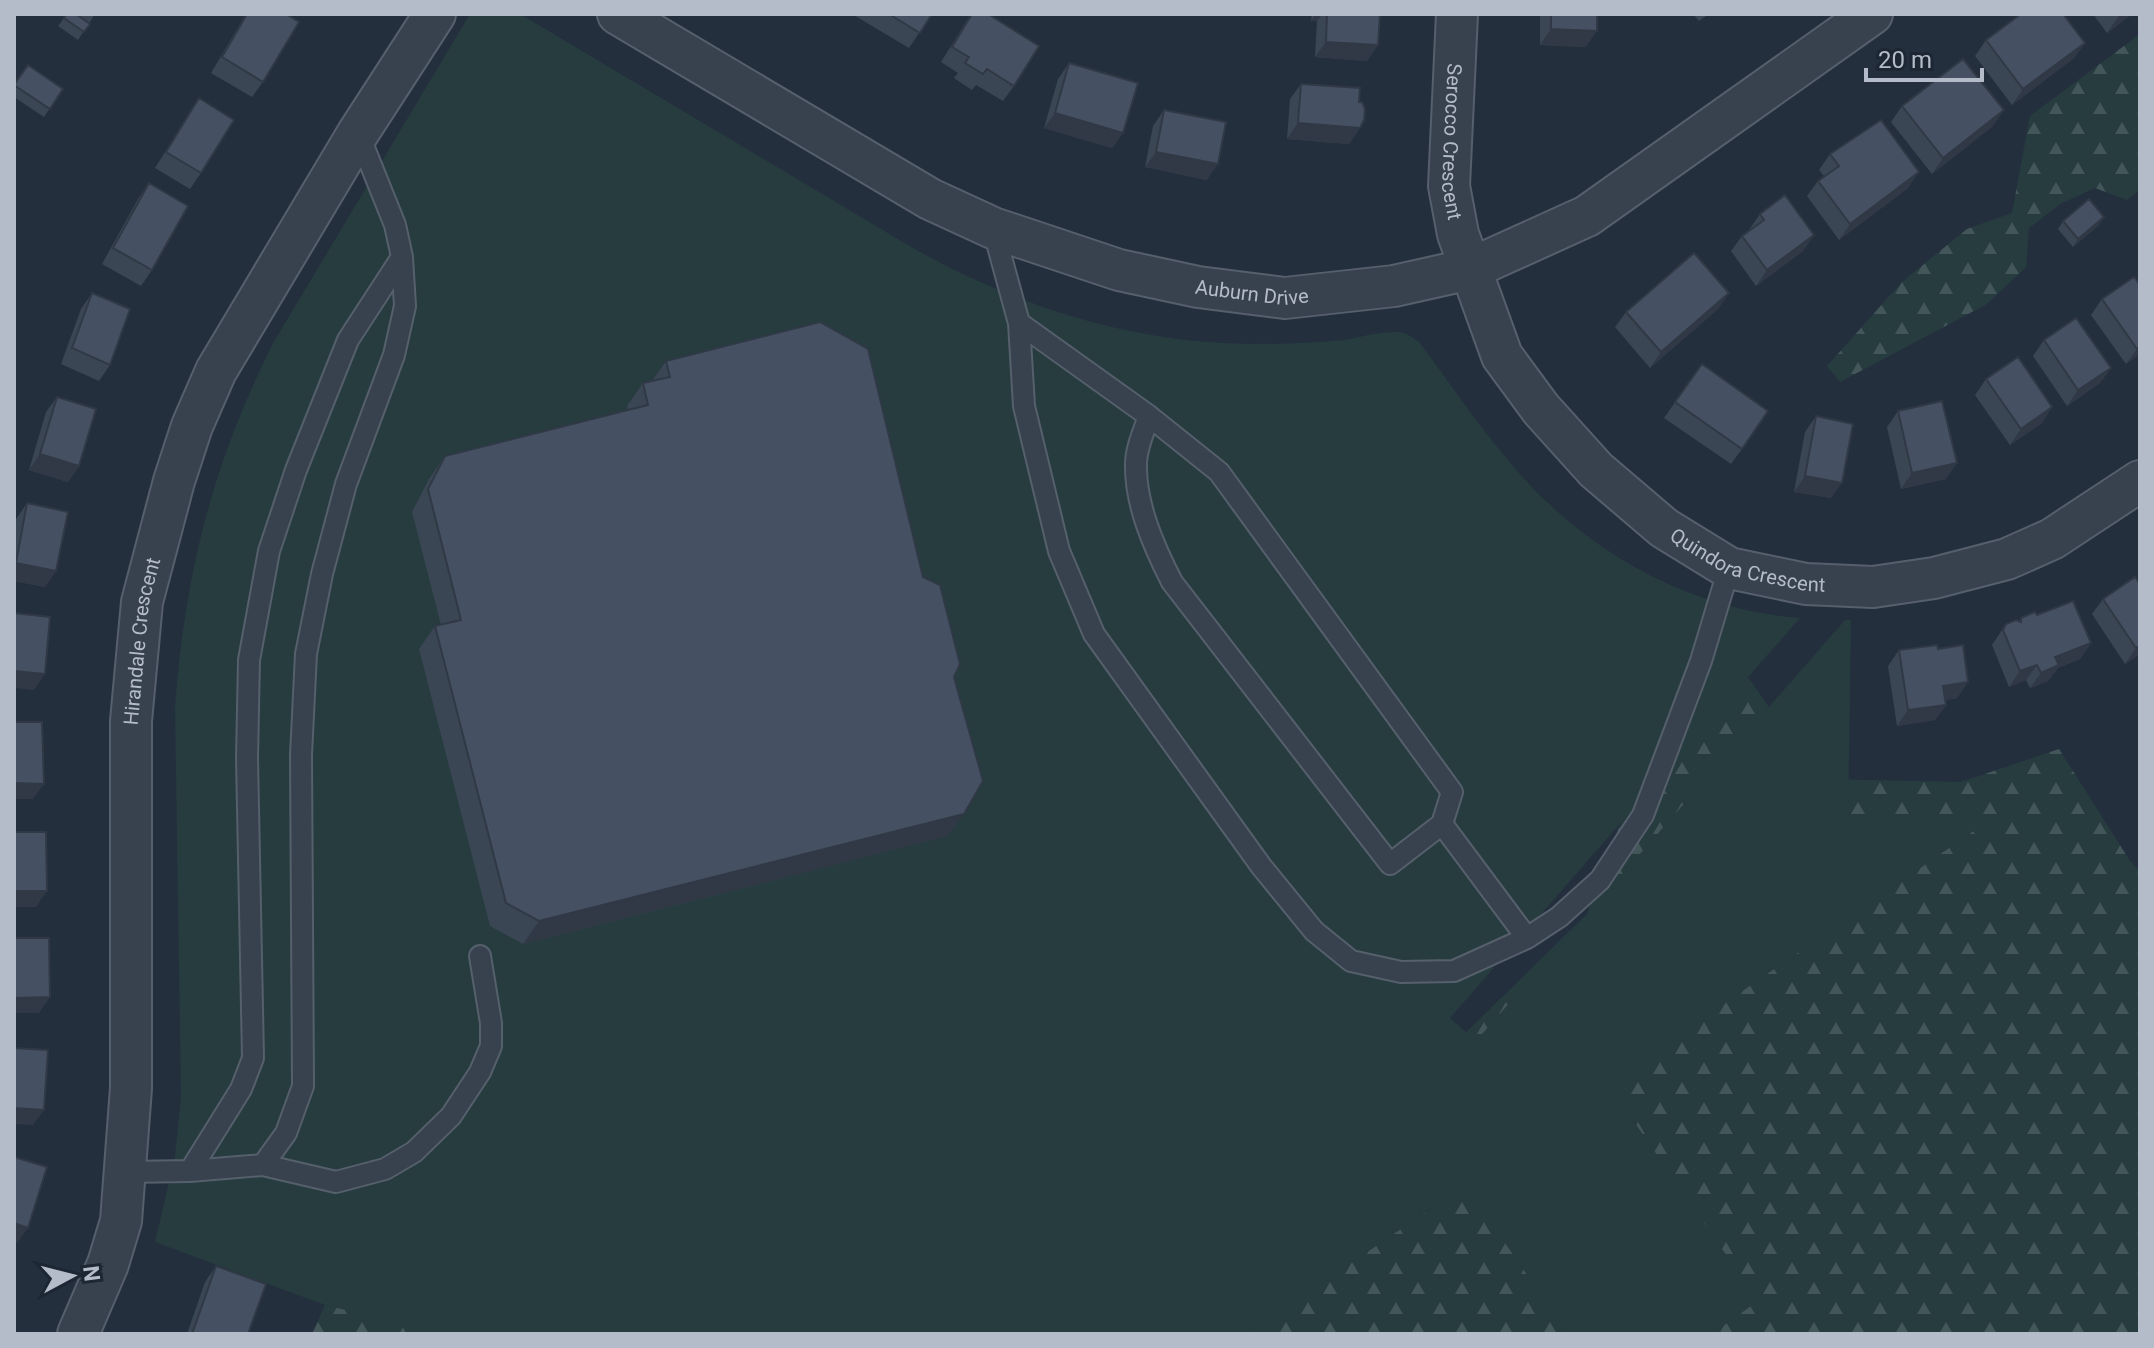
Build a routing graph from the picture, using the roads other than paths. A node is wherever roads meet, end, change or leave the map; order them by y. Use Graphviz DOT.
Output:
graph roads {
  1 [pos="435,14"];
  2 [pos="618,14"];
  3 [pos="1457,14"];
  4 [pos="1872,14"];
  5 [pos="358,133"];
  6 [pos="993,228"];
  7 [pos="402,257"];
  8 [pos="1470,269"];
  9 [pos="1019,323"];
  10 [pos="1149,416"];
  11 [pos="2140,481"];
  12 [pos="1729,568"];
  13 [pos="1442,824"];
  14 [pos="1527,938"];
  15 [pos="480,956"];
  16 [pos="263,1165"];
  17 [pos="190,1171"];
  18 [pos="124,1172"];
  19 [pos="78,1334"];
  1 -- 5 [label="street, Hirandale Crescent"];
  2 -- 6 [label="street, Auburn Drive"];
  3 -- 8 [label="street, Serocco Crescent"];
  4 -- 8 [label="street, Auburn Drive"];
  5 -- 7 [label="lane"];
  5 -- 18 [label="street, Hirandale Crescent"];
  6 -- 8 [label="street, Auburn Drive"];
  6 -- 9 [label="lane"];
  7 -- 16 [label="lane"];
  7 -- 17 [label="lane"];
  8 -- 12 [label="street, Quindora Crescent"];
  9 -- 10 [label="lane"];
  9 -- 14 [label="lane"];
  10 -- 13 [label="lane"];
  10 -- 13 [label="lane"];
  11 -- 12 [label="street, Quindora Crescent"];
  12 -- 14 [label="lane"];
  13 -- 14 [label="lane"];
  15 -- 16 [label="lane"];
  16 -- 17 [label="lane"];
  17 -- 18 [label="lane"];
  18 -- 19 [label="street, Hirandale Crescent"];
}
